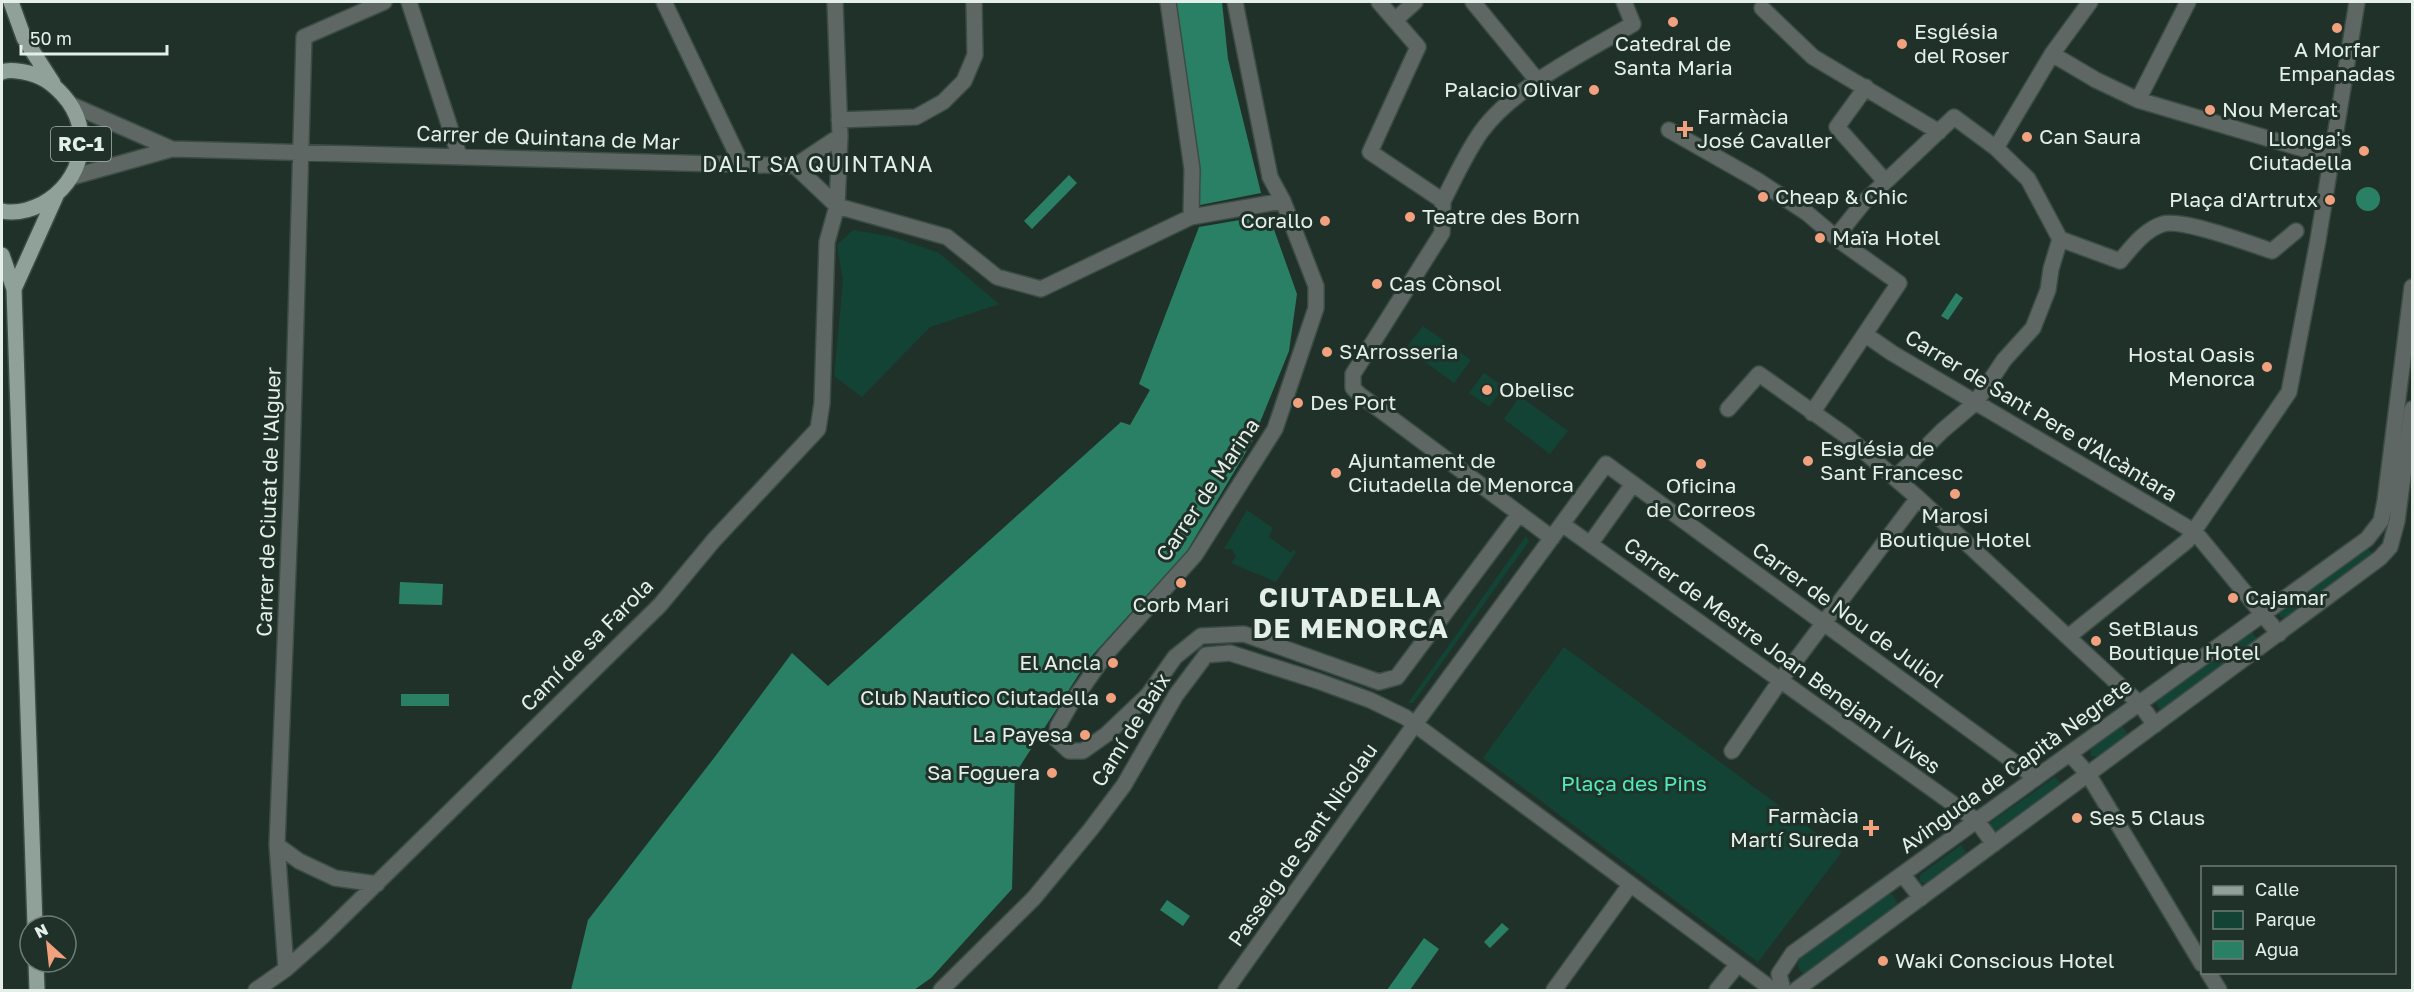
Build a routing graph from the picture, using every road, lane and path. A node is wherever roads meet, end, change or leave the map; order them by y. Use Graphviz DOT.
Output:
graph roads {
  1 [pos="11,2"];
  2 [pos="384,2"];
  3 [pos="409,2"];
  4 [pos="664,2"];
  5 [pos="835,2"];
  6 [pos="974,2"];
  7 [pos="1168,2"];
  8 [pos="1235,2"];
  9 [pos="1379,2"];
  10 [pos="1415,2"];
  11 [pos="1473,2"];
  12 [pos="1624,2"];
  13 [pos="2090,2"];
  14 [pos="2188,2"];
  15 [pos="2357,2"];
  16 [pos="1762,8"];
  17 [pos="1395,20"];
  18 [pos="2052,54"];
  19 [pos="2,72"];
  20 [pos="1537,81"];
  21 [pos="52,83"];
  22 [pos="1866,87"];
  23 [pos="2138,100"];
  24 [pos="72,105"];
  25 [pos="839,120"];
  26 [pos="1669,130"];
  27 [pos="1939,132"];
  28 [pos="840,136"];
  29 [pos="1996,148"];
  30 [pos="172,149"];
  31 [pos="300,153"];
  32 [pos="459,155"];
  33 [pos="2328,156"];
  34 [pos="742,165"];
  35 [pos="795,166"];
  36 [pos="72,177"];
  37 [pos="1885,181"];
  38 [pos="56,196"];
  39 [pos="1283,201"];
  40 [pos="1443,201"];
  41 [pos="837,206"];
  42 [pos="2,211"];
  43 [pos="1196,216"];
  44 [pos="2296,231"];
  45 [pos="1836,237"];
  46 [pos="2060,239"];
  47 [pos="2,255"];
  48 [pos="2412,287"];
  49 [pos="14,289"];
  50 [pos="1866,335"];
  51 [pos="1976,402"];
  52 [pos="1728,409"];
  53 [pos="2412,409"];
  54 [pos="1812,413"];
  55 [pos="1894,478"];
  56 [pos="1633,484"];
  57 [pos="1918,498"];
  58 [pos="2385,501"];
  59 [pos="2407,503"];
  60 [pos="1519,514"];
  61 [pos="1562,524"];
  62 [pos="2195,532"];
  63 [pos="1552,538"];
  64 [pos="1590,544"];
  65 [pos="2261,615"];
  66 [pos="1823,623"];
  67 [pos="2278,634"];
  68 [pos="2068,637"];
  69 [pos="1780,681"];
  70 [pos="2140,704"];
  71 [pos="1414,724"];
  72 [pos="2155,725"];
  73 [pos="1732,751"];
  74 [pos="2070,754"];
  75 [pos="2088,774"];
  76 [pos="2036,778"];
  77 [pos="1977,821"];
  78 [pos="1994,844"];
  79 [pos="277,845"];
  80 [pos="1903,874"];
  81 [pos="377,884"];
  82 [pos="1630,885"];
  83 [pos="1921,898"];
  84 [pos="35,914"];
  85 [pos="2201,962"];
  86 [pos="1738,964"];
  87 [pos="286,969"];
  88 [pos="36,974"];
  89 [pos="2209,974"];
  90 [pos="37,990"];
  91 [pos="256,990"];
  92 [pos="941,990"];
  93 [pos="1226,990"];
  94 [pos="1554,990"];
  95 [pos="1717,990"];
  96 [pos="1773,990"];
  97 [pos="1783,990"];
  98 [pos="1796,990"];
  99 [pos="2219,990"];
  1 -- 21 [label="main road, RC-1"];
  2 -- 31 [label="street, Carrer de Ciutat de l'Alguer"];
  3 -- 32 [label="street"];
  4 -- 34 [label="street"];
  5 -- 25 [label="street"];
  6 -- 25 [label="street"];
  7 -- 43 [label="street"];
  8 -- 39 [label="street, Carrer de Marina"];
  9 -- 17 [label="street"];
  10 -- 17 [label="street"];
  11 -- 20 [label="street"];
  12 -- 20 [label="street"];
  13 -- 18 [label="street"];
  14 -- 23 [label="street"];
  15 -- 33 [label="street"];
  16 -- 22 [label="street"];
  17 -- 40 [label="street"];
  18 -- 23 [label="street"];
  18 -- 29 [label="street"];
  19 -- 21 [label="main road, RC-1"];
  20 -- 40 [label="street"];
  21 -- 24 [label="main road, RC-1"];
  22 -- 27 [label="street"];
  22 -- 37 [label="street"];
  23 -- 33 [label="street"];
  24 -- 30 [label="street"];
  24 -- 36 [label="main road, RC-1"];
  25 -- 28 [label="street"];
  26 -- 45 [label="street"];
  27 -- 29 [label="street"];
  27 -- 37 [label="street"];
  28 -- 35 [label="street"];
  28 -- 41 [label="street"];
  29 -- 46 [label="street"];
  30 -- 31 [label="street, Carrer de Quintana de Mar"];
  30 -- 36 [label="street"];
  31 -- 32 [label="street, Carrer de Quintana de Mar"];
  31 -- 79 [label="street, Carrer de Ciutat de l'Alguer"];
  32 -- 34 [label="street, Carrer de Quintana de Mar"];
  33 -- 62 [label="street"];
  34 -- 35 [label="street, Carrer de Quintana de Mar"];
  35 -- 41 [label="street"];
  36 -- 38 [label="main road, RC-1"];
  37 -- 45 [label="street"];
  38 -- 42 [label="main road, RC-1"];
  38 -- 49 [label="main road, RC-1"];
  39 -- 43 [label="street"];
  39 -- 60 [label="street, Carrer de Marina"];
  40 -- 60 [label="street"];
  41 -- 43 [label="street"];
  41 -- 81 [label="street, Camí de sa Farola"];
  44 -- 46 [label="street"];
  45 -- 50 [label="street"];
  46 -- 51 [label="street"];
  47 -- 49 [label="main road, RC-1"];
  48 -- 58 [label="street"];
  49 -- 84 [label="main road, RC-1"];
  50 -- 51 [label="street, Carrer de Sant Pere d'Alcàntara"];
  50 -- 54 [label="street"];
  51 -- 55 [label="street"];
  51 -- 62 [label="street, Carrer de Sant Pere d'Alcàntara"];
  52 -- 54 [label="street"];
  53 -- 59 [label="street"];
  54 -- 55 [label="street"];
  55 -- 57 [label="street"];
  56 -- 61 [label="street, Carrer de Nou de Juliol"];
  56 -- 64 [label="street"];
  56 -- 66 [label="street, Carrer de Nou de Juliol"];
  57 -- 66 [label="street"];
  57 -- 68 [label="street"];
  58 -- 59 [label="street"];
  58 -- 65 [label="street, Avinguda de Capità Negrete"];
  59 -- 67 [label="street"];
  60 -- 63 [label="street"];
  61 -- 63 [label="street"];
  61 -- 64 [label="street, Carrer de Mestre Joan Benejam i Vives"];
  62 -- 65 [label="street"];
  62 -- 68 [label="street"];
  63 -- 71 [label="street"];
  64 -- 69 [label="street, Carrer de Mestre Joan Benejam i Vives"];
  65 -- 67 [label="street"];
  65 -- 70 [label="street, Avinguda de Capità Negrete"];
  66 -- 69 [label="street"];
  66 -- 76 [label="street, Carrer de Nou de Juliol"];
  67 -- 72 [label="street"];
  68 -- 70 [label="street"];
  69 -- 73 [label="street"];
  69 -- 77 [label="street, Carrer de Mestre Joan Benejam i Vives"];
  70 -- 72 [label="street"];
  70 -- 74 [label="street, Avinguda de Capità Negrete"];
  71 -- 82 [label="street"];
  71 -- 92 [label="street, Camí de Baix"];
  71 -- 93 [label="street, Passeig de Sant Nicolau"];
  72 -- 75 [label="street"];
  74 -- 75 [label="street"];
  74 -- 76 [label="street, Avinguda de Capità Negrete"];
  75 -- 78 [label="street"];
  75 -- 85 [label="street"];
  76 -- 77 [label="street, Avinguda de Capità Negrete"];
  77 -- 78 [label="street, Carrer de Mestre Joan Benejam i Vives"];
  77 -- 80 [label="street, Avinguda de Capità Negrete"];
  78 -- 83 [label="street"];
  79 -- 81 [label="street"];
  79 -- 87 [label="street, Carrer de Ciutat de l'Alguer"];
  80 -- 83 [label="street"];
  80 -- 97 [label="street, Avinguda de Capità Negrete"];
  81 -- 87 [label="street, Camí de sa Farola"];
  82 -- 86 [label="street"];
  82 -- 94 [label="street"];
  83 -- 98 [label="street"];
  86 -- 95 [label="street"];
  86 -- 96 [label="street"];
  87 -- 91 [label="street, Camí de sa Farola"];
  88 -- 90 [label="main road"];
  89 -- 99 [label="street"];
}
